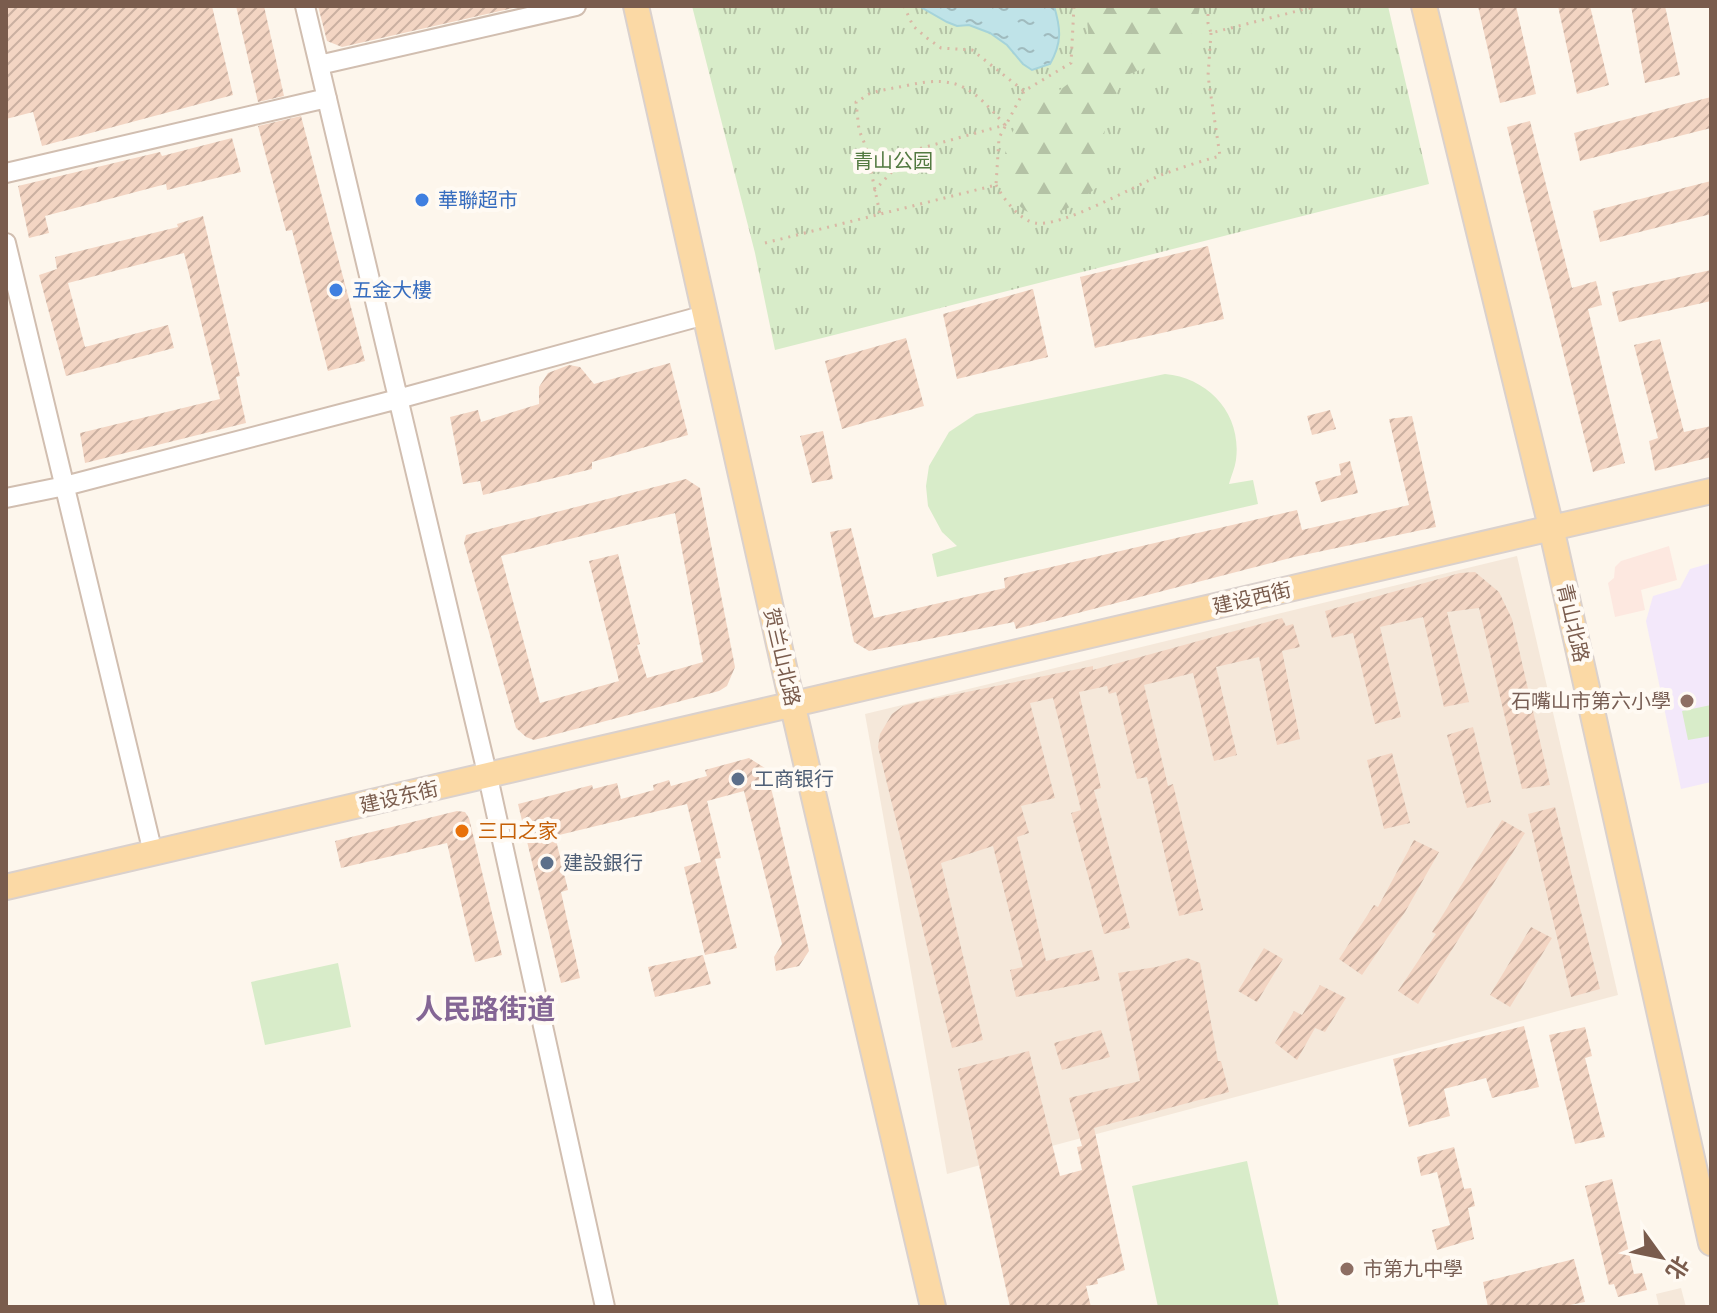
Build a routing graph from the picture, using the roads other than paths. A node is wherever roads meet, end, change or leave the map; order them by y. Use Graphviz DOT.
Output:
graph roads {
  1 [pos="305,6"];
  2 [pos="576,6"];
  3 [pos="636,6"];
  4 [pos="1424,6"];
  5 [pos="319,65"];
  6 [pos="327,98"];
  7 [pos="6,173"];
  8 [pos="6,243"];
  9 [pos="705,315"];
  10 [pos="398,399"];
  11 [pos="65,486"];
  12 [pos="1711,491"];
  13 [pos="6,498"];
  14 [pos="1551,527"];
  15 [pos="793,707"];
  16 [pos="488,777"];
  17 [pos="153,853"];
  18 [pos="6,887"];
  19 [pos="1711,1243"];
  20 [pos="605,1307"];
  21 [pos="933,1307"];
  1 -- 5 [label="street"];
  2 -- 5 [label="street"];
  3 -- 9 [label="main road, 贺兰山北路"];
  4 -- 14 [label="main road, 青山北路"];
  5 -- 6 [label="street"];
  6 -- 7 [label="street"];
  6 -- 10 [label="street"];
  8 -- 11 [label="street"];
  9 -- 10 [label="street"];
  9 -- 15 [label="main road, 贺兰山北路"];
  10 -- 11 [label="street"];
  10 -- 16 [label="street"];
  11 -- 13 [label="street"];
  11 -- 17 [label="street"];
  12 -- 14 [label="main road, 建设西街"];
  14 -- 15 [label="main road, 建设西街"];
  14 -- 19 [label="main road, 青山北路"];
  15 -- 16 [label="main road, 建设东街"];
  15 -- 21 [label="main road, 贺兰山北路"];
  16 -- 17 [label="main road, 建设东街"];
  16 -- 20 [label="street"];
  17 -- 18 [label="main road, 建设东街"];
}
